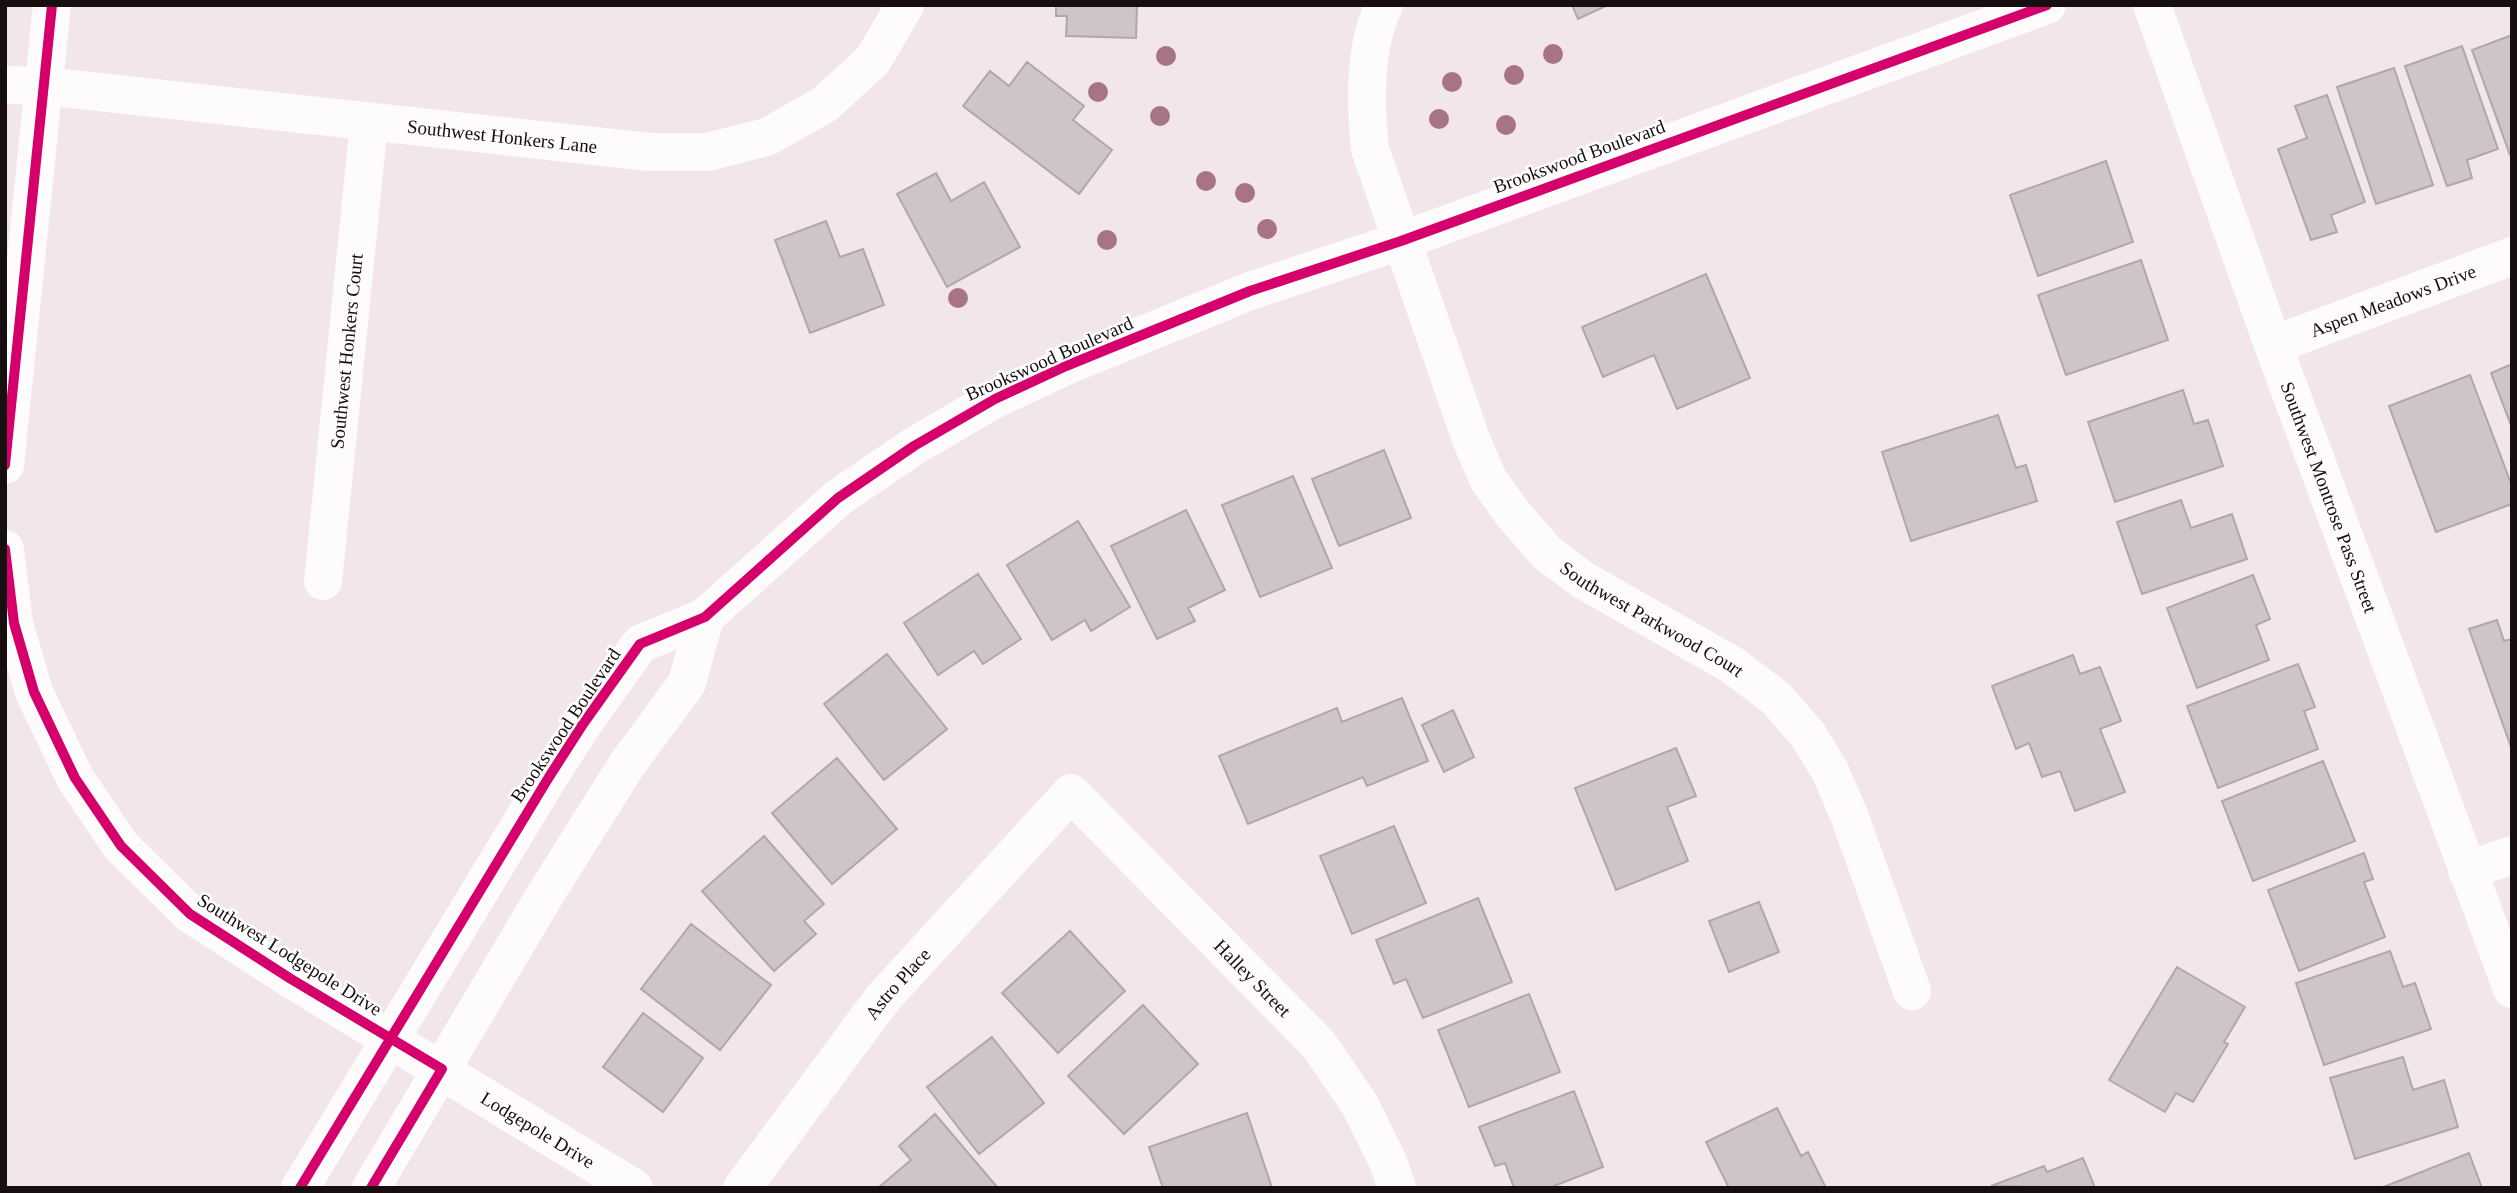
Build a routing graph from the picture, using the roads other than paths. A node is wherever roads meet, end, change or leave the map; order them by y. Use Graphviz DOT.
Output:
graph roads {
  1 [pos="52,5"];
  2 [pos="905,5"];
  3 [pos="1384,5"];
  4 [pos="2047,5"];
  5 [pos="2152,5"];
  6 [pos="5,85"];
  7 [pos="44,86"];
  8 [pos="369,122"];
  9 [pos="1401,241"];
  10 [pos="2512,256"];
  11 [pos="2273,345"];
  12 [pos="5,465"];
  13 [pos="5,549"];
  14 [pos="323,581"];
  15 [pos="705,617"];
  16 [pos="1071,793"];
  17 [pos="2512,855"];
  18 [pos="2467,871"];
  19 [pos="2512,989"];
  20 [pos="1912,991"];
  21 [pos="390,1038"];
  22 [pos="442,1069"];
  23 [pos="300,1188"];
  24 [pos="371,1188"];
  25 [pos="634,1188"];
  26 [pos="742,1188"];
  27 [pos="1397,1188"];
  1 -- 7 [label="street"];
  2 -- 8 [label="street, Southwest Honkers Lane"];
  3 -- 9 [label="street, Southwest Parkwood Court"];
  4 -- 9 [label="street, Brookswood Boulevard"];
  5 -- 11 [label="street, Southwest Montrose Pass Street"];
  6 -- 7 [label="street, Southwest Honkers Lane"];
  7 -- 8 [label="street, Southwest Honkers Lane"];
  7 -- 12 [label="street"];
  8 -- 14 [label="street, Southwest Honkers Court"];
  9 -- 15 [label="street, Brookswood Boulevard"];
  9 -- 20 [label="street, Southwest Parkwood Court"];
  10 -- 11 [label="street, Aspen Meadows Drive"];
  11 -- 18 [label="street, Southwest Montrose Pass Street"];
  13 -- 21 [label="street, Southwest Lodgepole Drive"];
  15 -- 21 [label="street, Brookswood Boulevard"];
  15 -- 22 [label="street"];
  16 -- 26 [label="street, Astro Place"];
  16 -- 27 [label="street, Halley Street"];
  17 -- 18 [label="street"];
  18 -- 19 [label="street, Southwest Montrose Pass Street"];
  21 -- 22 [label="street, Southwest Lodgepole Drive"];
  21 -- 23 [label="street, Brookswood Boulevard"];
  22 -- 24 [label="street"];
  22 -- 25 [label="street, Lodgepole Drive"];
}
